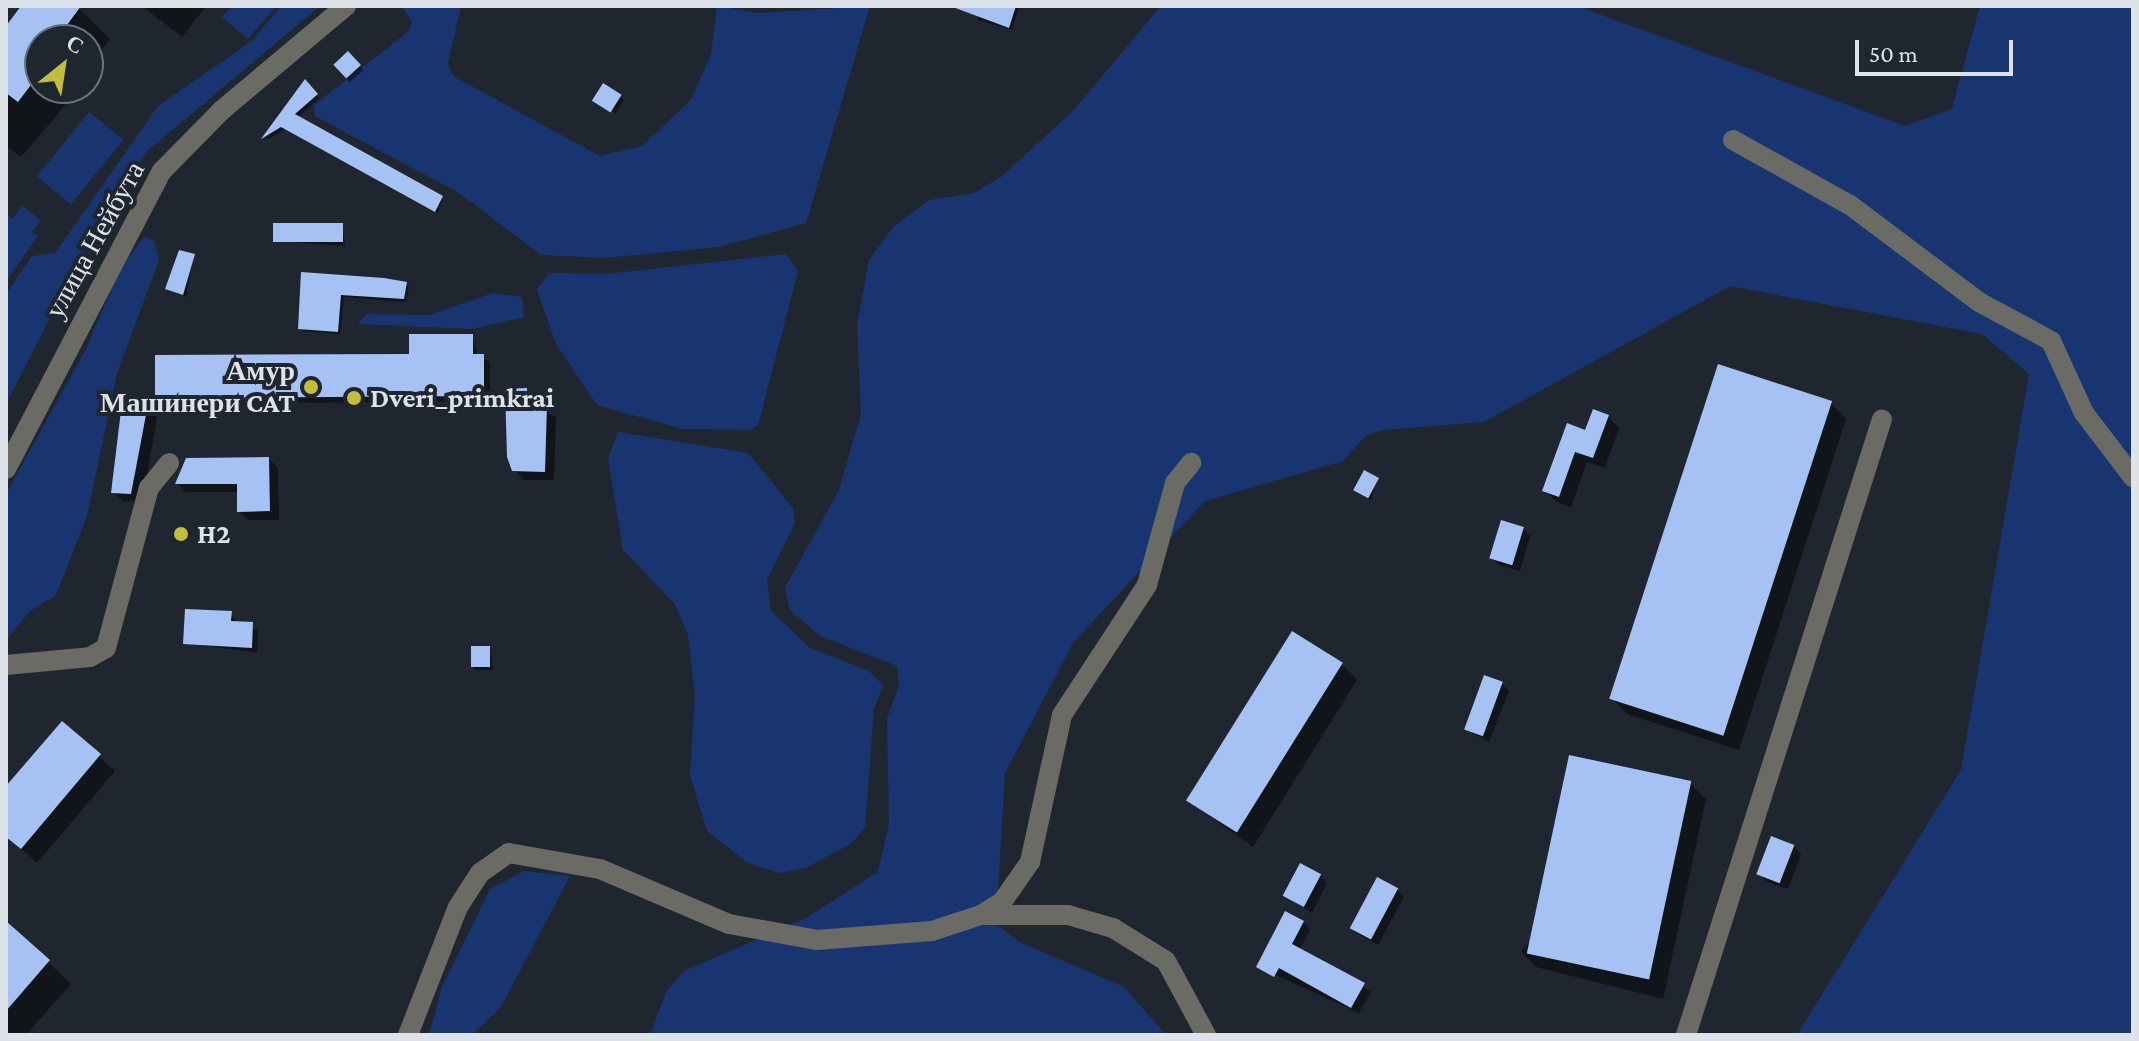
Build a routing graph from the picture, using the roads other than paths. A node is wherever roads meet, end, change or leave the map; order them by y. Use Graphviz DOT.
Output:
graph roads {
  1 [pos="346,6"];
  2 [pos="1733,140"];
  3 [pos="1882,419"];
  4 [pos="169,463"];
  5 [pos="1191,463"];
  6 [pos="6,469"];
  7 [pos="2133,477"];
  8 [pos="6,665"];
  9 [pos="981,915"];
  10 [pos="408,1035"];
  11 [pos="1206,1035"];
  12 [pos="1686,1035"];
  1 -- 6 [label="street, улица Нейбута"];
  2 -- 7 [label="street"];
  3 -- 12 [label="street"];
  4 -- 8 [label="street"];
  5 -- 9 [label="street"];
  9 -- 10 [label="street"];
  9 -- 11 [label="street"];
}
